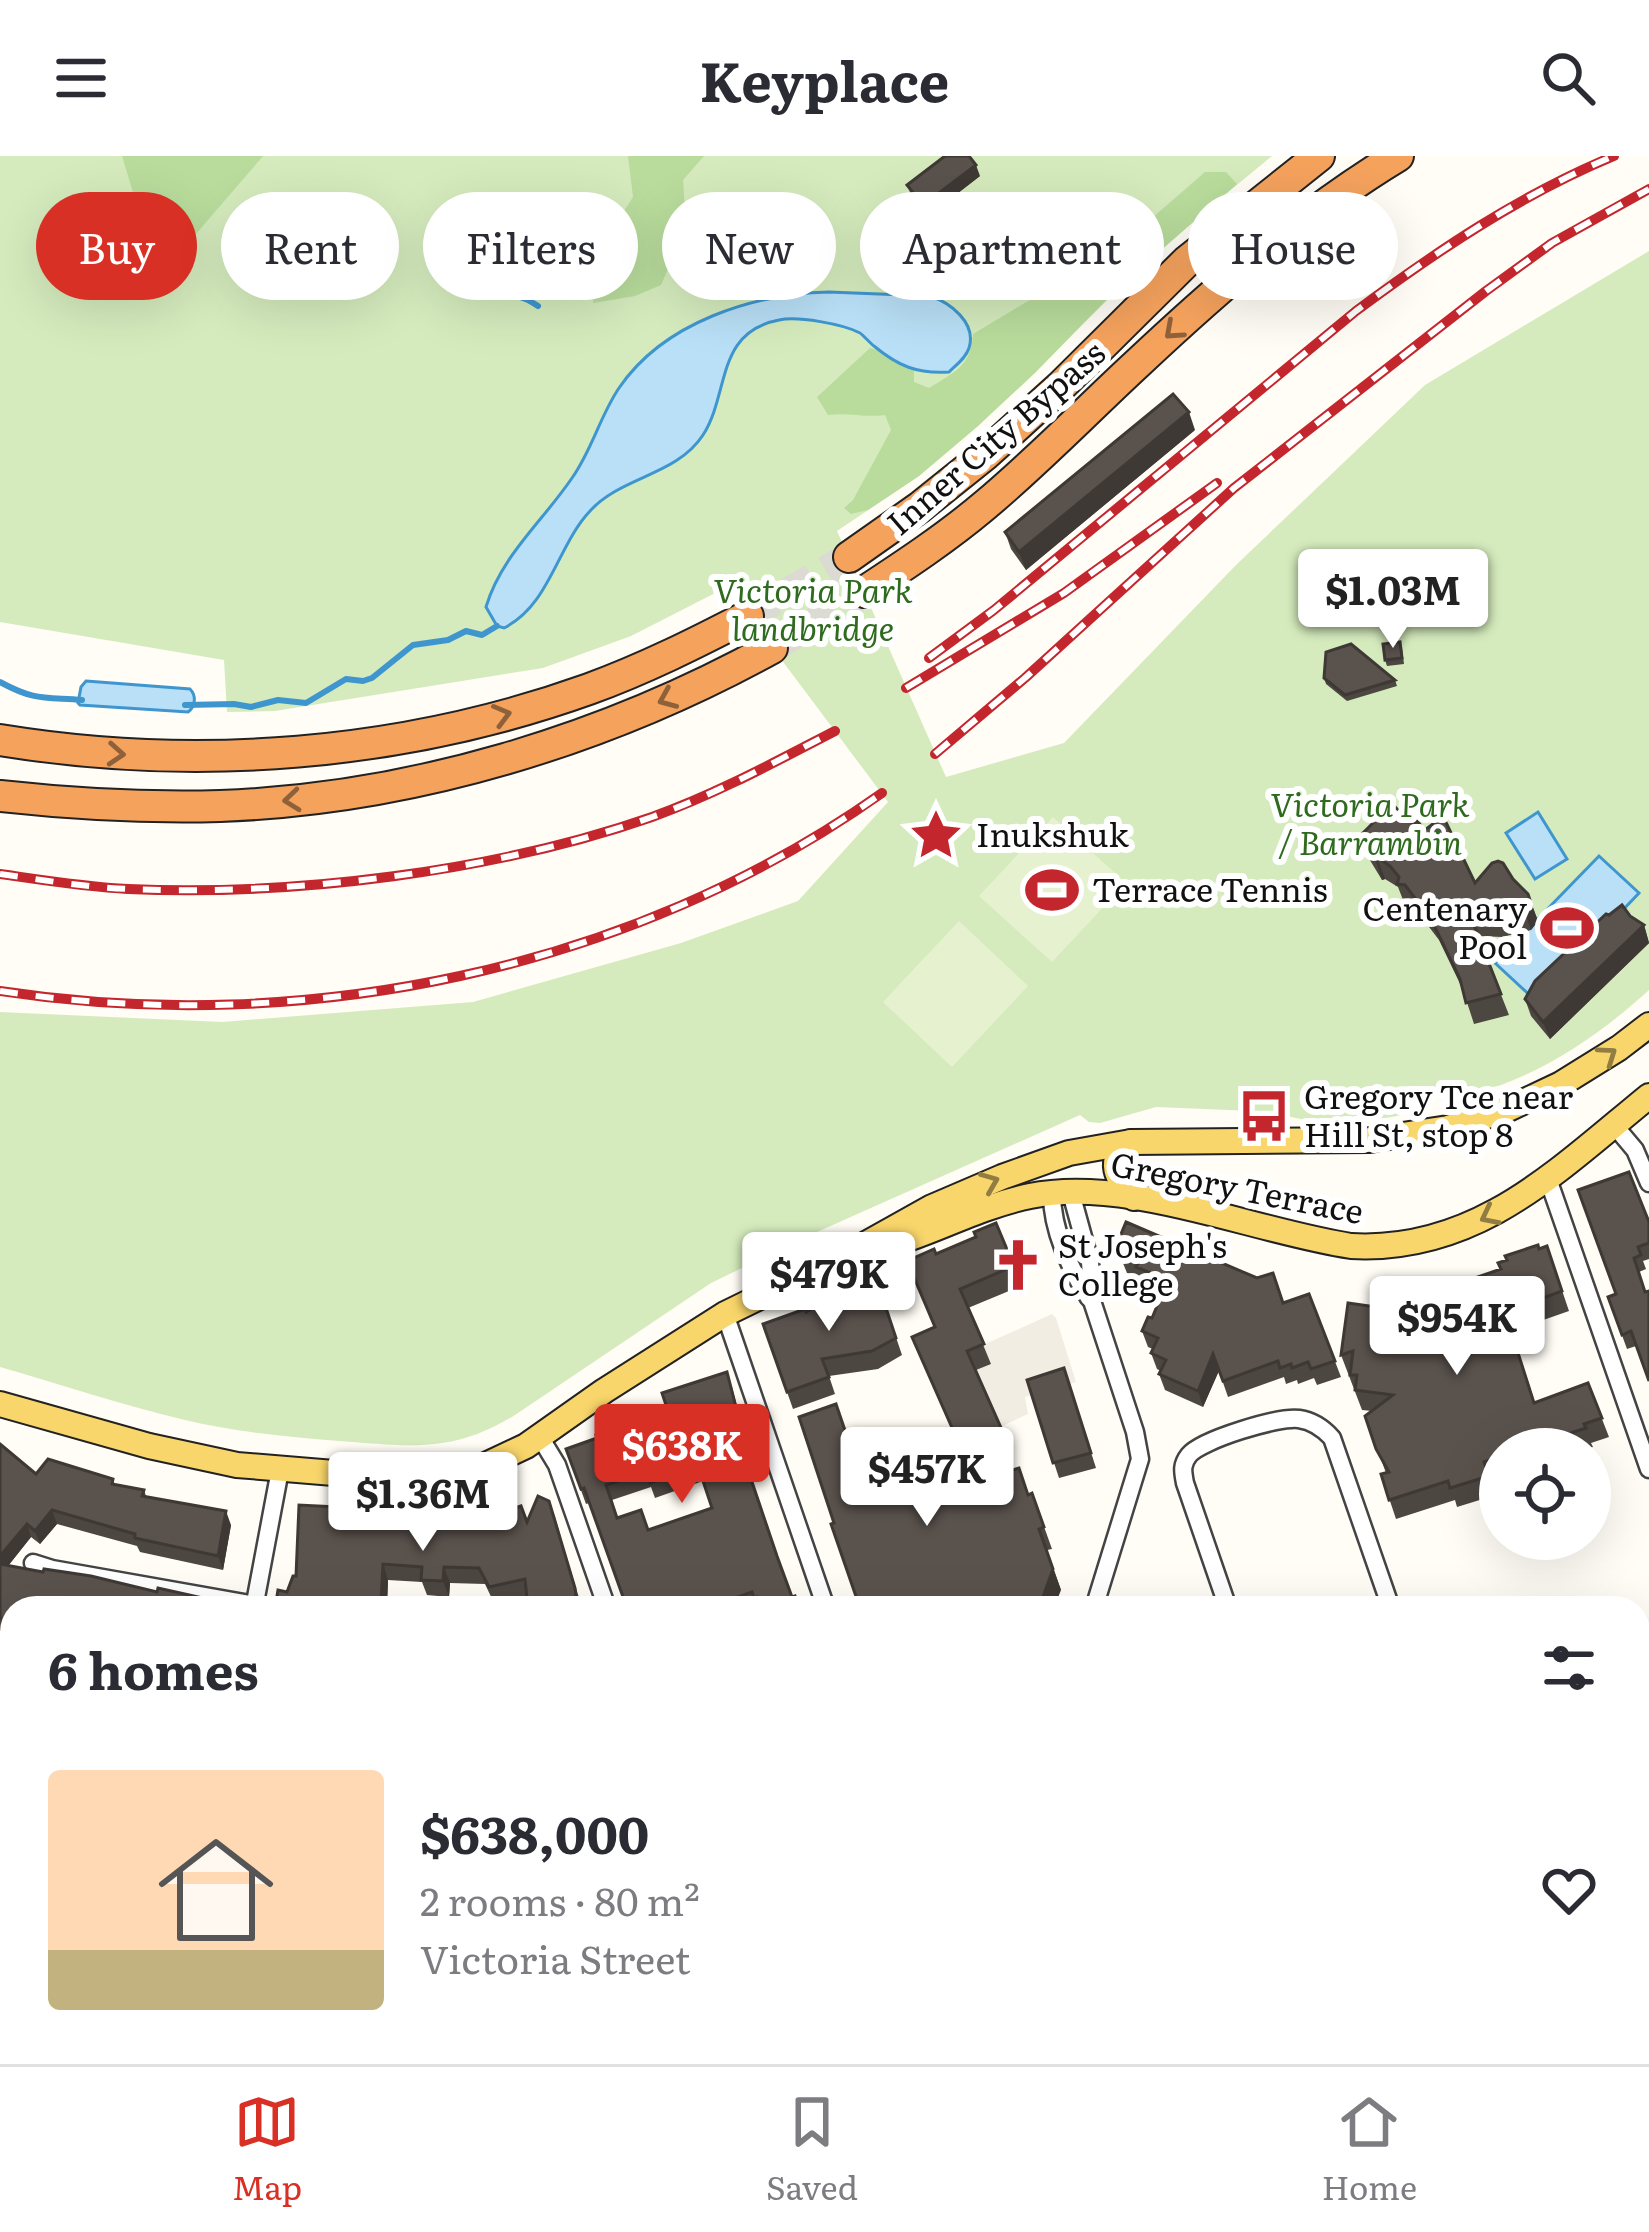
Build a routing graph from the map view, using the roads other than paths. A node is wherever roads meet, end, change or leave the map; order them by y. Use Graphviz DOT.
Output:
graph roads {
  1 [pos="1319,156"];
  2 [pos="1398,156"];
  3 [pos="849,557"];
  4 [pos="864,592"];
  5 [pos="748,616"];
  6 [pos="772,648"];
  7 [pos="0,740"];
  8 [pos="0,796"];
  9 [pos="1649,1025"];
  10 [pos="1649,1096"];
  11 [pos="1613,1125"];
  12 [pos="1131,1142"];
  13 [pos="1069,1153"];
  14 [pos="1547,1179"];
  15 [pos="1649,1183"];
  16 [pos="1061,1193"];
  17 [pos="1134,1198"];
  18 [pos="848,1254"];
  19 [pos="724,1314"];
  20 [pos="0,1404"];
  21 [pos="540,1437"];
  22 [pos="1649,1468"];
  23 [pos="280,1470"];
  24 [pos="33,1563"];
  25 [pos="199,1596"];
  26 [pos="256,1596"];
  27 [pos="603,1596"];
  28 [pos="822,1596"];
  29 [pos="1098,1596"];
  30 [pos="1224,1596"];
  31 [pos="1386,1596"];
  1 -- 3 [label="highway, Inner City Bypass"];
  2 -- 4 [label="highway, Inner City Bypass, one-way"];
  7 -- 5 [label="highway, one-way"];
  6 -- 8 [label="highway, one-way"];
  12 -- 9 [label="main road, Gregory Terrace, one-way"];
  10 -- 11 [label="main road, Gregory Terrace"];
  11 -- 14 [label="main road, Gregory Terrace"];
  11 -- 15 [label="street"];
  12 -- 13 [label="main road, Gregory Terrace"];
  12 -- 17 [label="main road"];
  13 -- 16 [label="main road"];
  18 -- 13 [label="main road, Gregory Terrace, one-way"];
  14 -- 17 [label="main road, Gregory Terrace, one-way"];
  14 -- 22 [label="street"];
  16 -- 17 [label="main road, Gregory Terrace"];
  16 -- 18 [label="main road, Gregory Terrace"];
  16 -- 29 [label="street"];
  18 -- 19 [label="main road, Gregory Terrace"];
  19 -- 21 [label="main road, Gregory Terrace"];
  19 -- 28 [label="street"];
  20 -- 23 [label="main road, Gregory Terrace"];
  21 -- 23 [label="main road, Gregory Terrace"];
  21 -- 27 [label="street"];
  23 -- 26 [label="street"];
  24 -- 25 [label="street"];
  30 -- 31 [label="street"];
}
